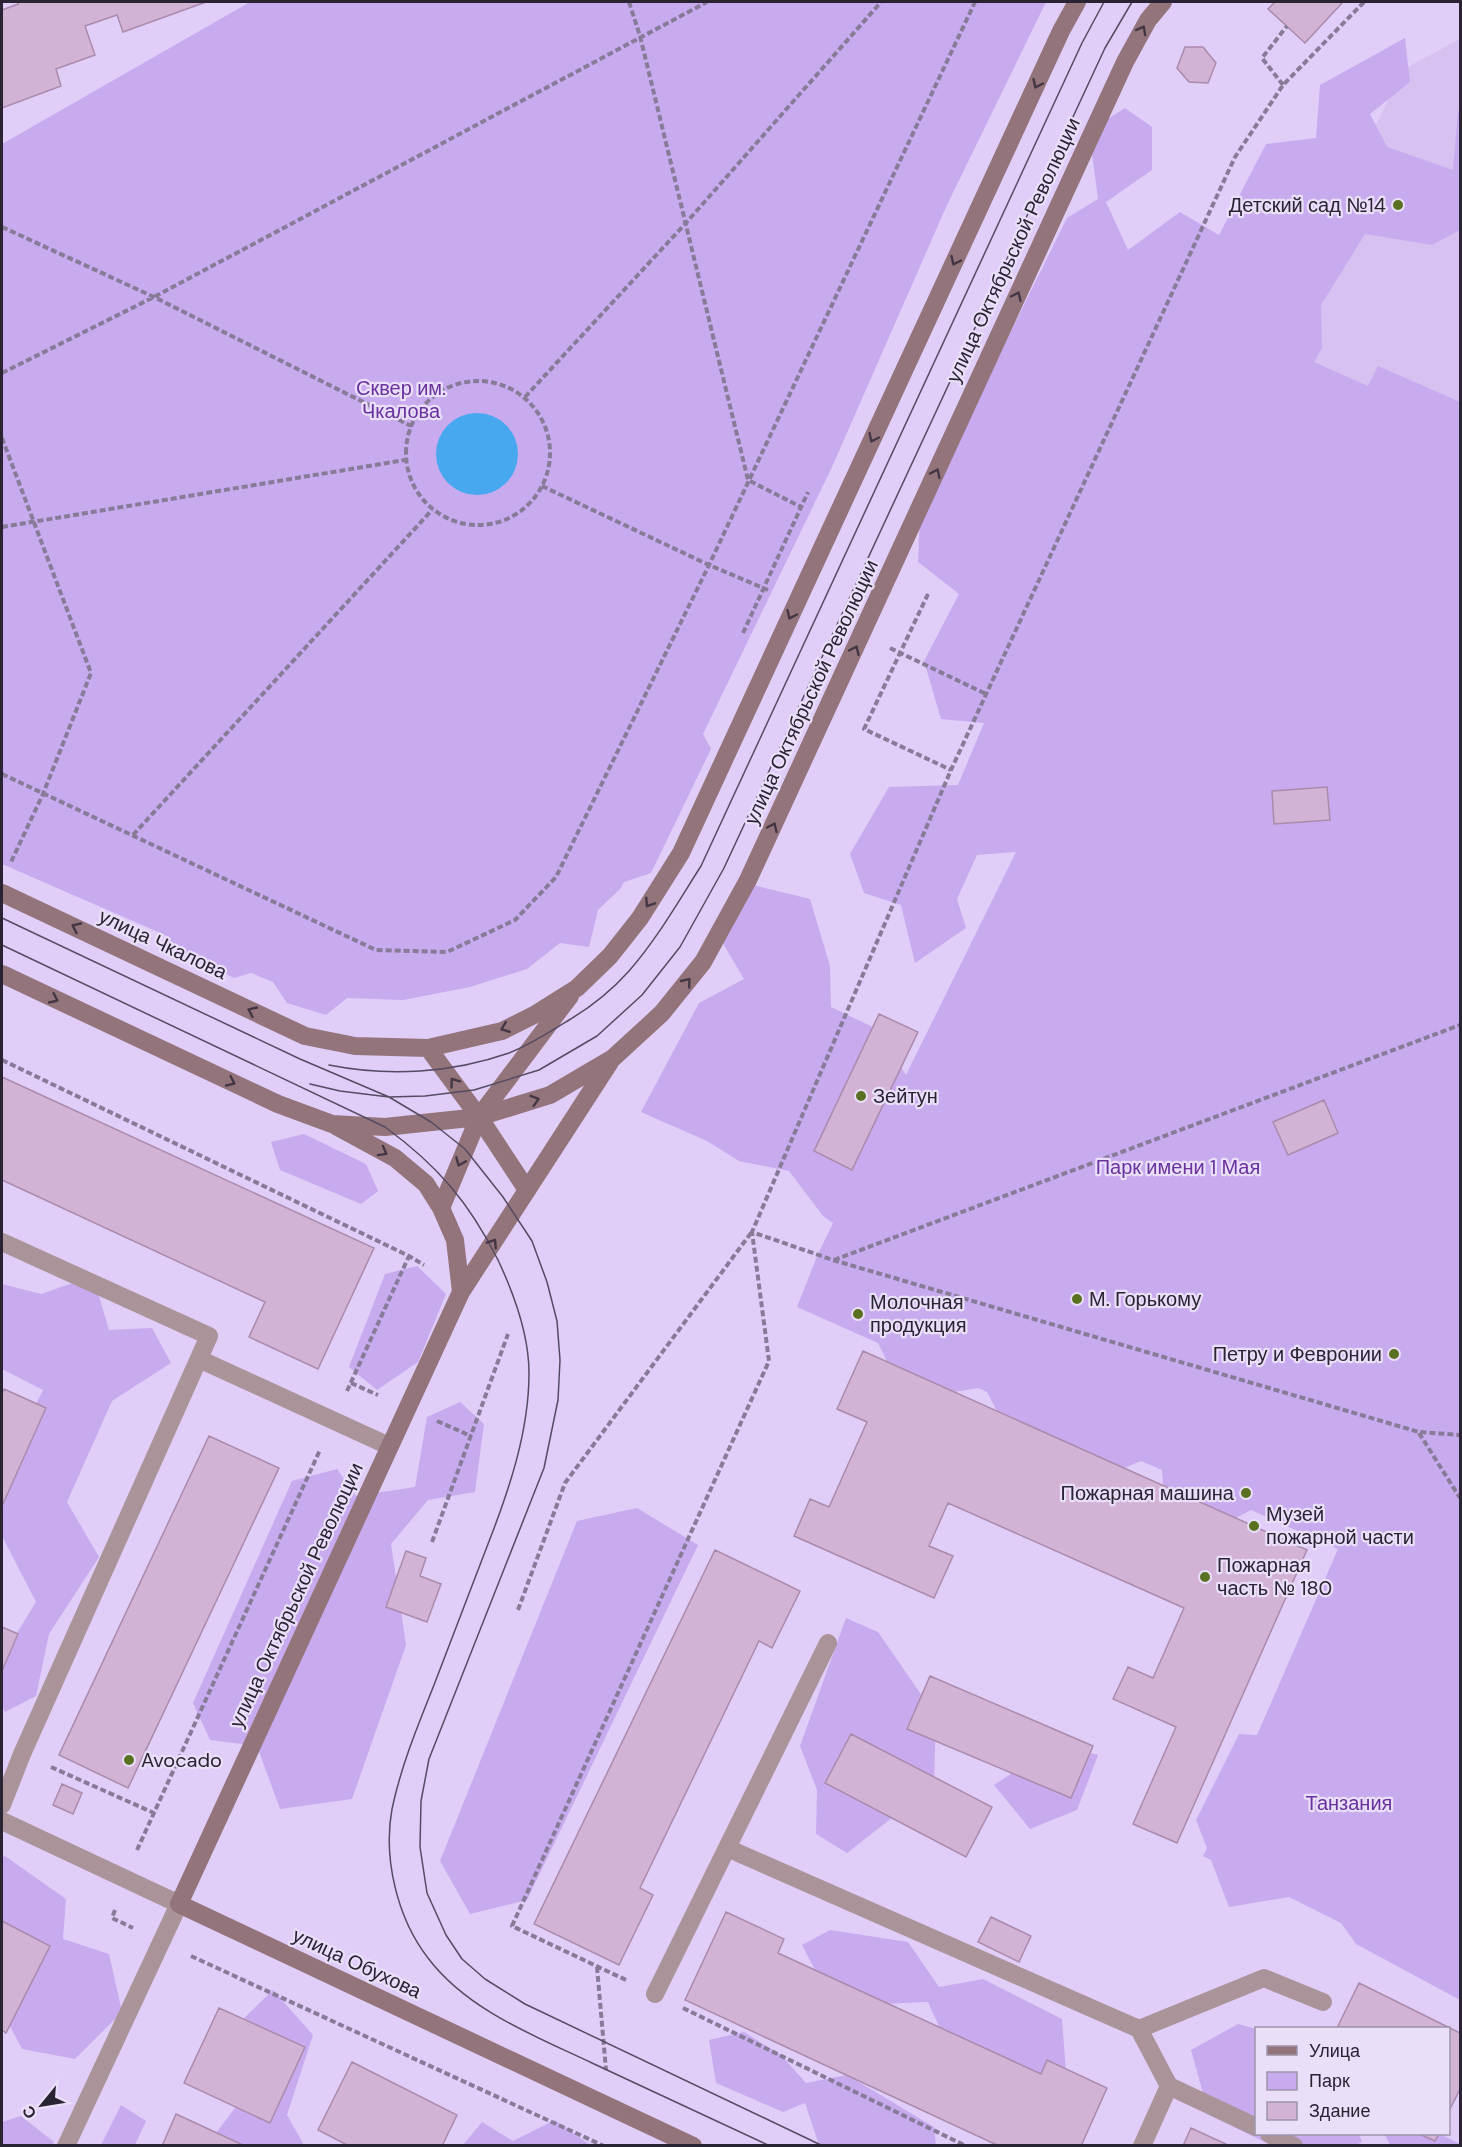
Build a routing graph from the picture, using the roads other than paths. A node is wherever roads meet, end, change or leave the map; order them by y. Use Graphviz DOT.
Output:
graph roads {
  1 [pos="1077,2"];
  2 [pos="1162,2"];
  3 [pos="2,893"];
  4 [pos="2,975"];
  5 [pos="577,988"];
  6 [pos="428,1048"];
  7 [pos="613,1058"];
  8 [pos="479,1117"];
  9 [pos="332,1124"];
  10 [pos="527,1190"];
  11 [pos="441,1208"];
  12 [pos="2,1242"];
  13 [pos="461,1292"];
  14 [pos="199,1359"];
  15 [pos="389,1446"];
  16 [pos="828,1643"];
  17 [pos="2,1805"];
  18 [pos="2,1821"];
  19 [pos="728,1848"];
  20 [pos="179,1904"];
  21 [pos="655,1994"];
  22 [pos="1323,2002"];
  23 [pos="1139,2029"];
  24 [pos="1169,2086"];
  25 [pos="1255,2126"];
  26 [pos="1273,2135"];
  27 [pos="66,2145"];
  28 [pos="693,2145"];
  29 [pos="1142,2145"];
  30 [pos="1294,2145"];
  1 -- 5 [label="main road, one-way"];
  7 -- 2 [label="main road, улица Октябрьской Революции, one-way"];
  6 -- 3 [label="main road, улица Чкалова, one-way"];
  4 -- 9 [label="main road, улица Октябрьской Революции, one-way"];
  5 -- 6 [label="main road, one-way"];
  5 -- 8 [label="main road"];
  8 -- 6 [label="main road, one-way"];
  8 -- 7 [label="main road, улица Октябрьской Революции, one-way"];
  7 -- 10 [label="main road, улица Октябрьской Революции"];
  8 -- 9 [label="main road, улица Октябрьской Революции"];
  8 -- 10 [label="main road"];
  8 -- 11 [label="main road, one-way"];
  9 -- 11 [label="main road, one-way"];
  13 -- 10 [label="main road, улица Октябрьской Революции, one-way"];
  11 -- 13 [label="main road"];
  12 -- 14 [label="street"];
  13 -- 15 [label="main road, улица Октябрьской Революции"];
  14 -- 15 [label="street"];
  14 -- 17 [label="street"];
  15 -- 20 [label="main road, улица Октябрьской Революции"];
  16 -- 19 [label="street"];
  18 -- 20 [label="street, улица Обухова"];
  19 -- 21 [label="street"];
  19 -- 23 [label="street"];
  20 -- 27 [label="street, улица Октябрьской Революции"];
  20 -- 28 [label="main road, улица Обухова"];
  22 -- 23 [label="street"];
  23 -- 24 [label="street"];
  24 -- 25 [label="street"];
  24 -- 29 [label="street"];
  26 -- 30 [label="street"];
}
